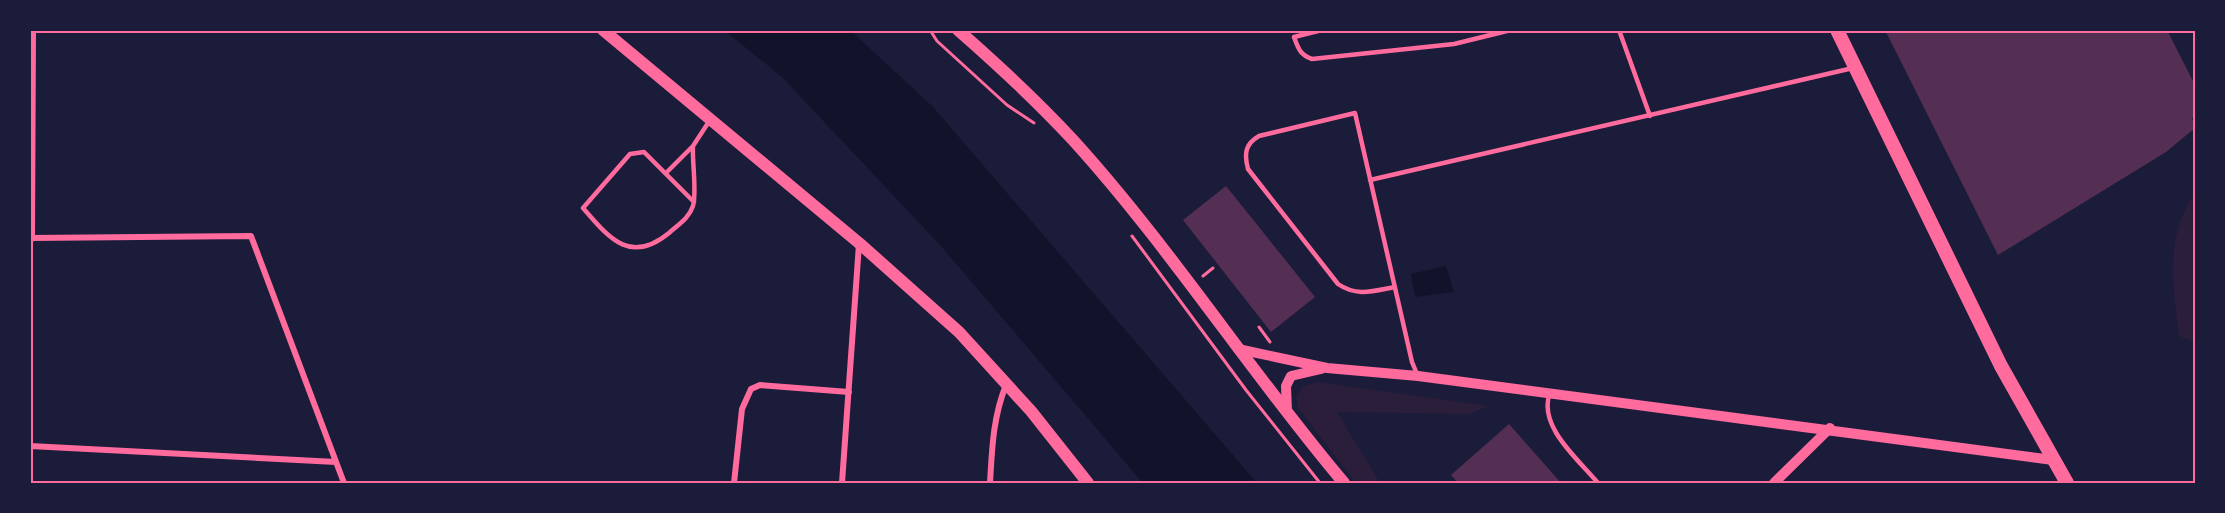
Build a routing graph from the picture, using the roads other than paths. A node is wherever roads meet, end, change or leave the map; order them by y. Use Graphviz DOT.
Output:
graph roads {
  1 [pos="31,30"];
  2 [pos="603,30"];
  3 [pos="958,30"];
  4 [pos="1322,30"];
  5 [pos="1511,30"];
  6 [pos="1619,30"];
  7 [pos="1837,30"];
  8 [pos="1856,68"];
  9 [pos="1650,116"];
  10 [pos="710,119"];
  11 [pos="693,146"];
  12 [pos="666,173"];
  13 [pos="1370,180"];
  14 [pos="694,202"];
  15 [pos="30,238"];
  16 [pos="859,243"];
  17 [pos="1395,287"];
  18 [pos="1238,349"];
  19 [pos="1327,368"];
  20 [pos="1418,376"];
  21 [pos="1006,385"];
  22 [pos="849,392"];
  23 [pos="1550,393"];
  24 [pos="1287,412"];
  25 [pos="1830,428"];
  26 [pos="30,446"];
  27 [pos="2053,460"];
  28 [pos="336,462"];
  29 [pos="344,483"];
  30 [pos="734,483"];
  31 [pos="842,483"];
  32 [pos="990,483"];
  33 [pos="1088,483"];
  34 [pos="1344,483"];
  35 [pos="1598,483"];
  36 [pos="1774,483"];
  37 [pos="2067,483"];
  1 -- 15 [label="street"];
  2 -- 10 [label="main road"];
  3 -- 18 [label="main road"];
  4 -- 5 [label="lane"];
  6 -- 9 [label="lane"];
  7 -- 8 [label="main road"];
  8 -- 9 [label="lane"];
  8 -- 27 [label="main road"];
  9 -- 13 [label="lane"];
  10 -- 11 [label="lane"];
  10 -- 16 [label="main road"];
  11 -- 12 [label="lane"];
  11 -- 14 [label="lane"];
  12 -- 14 [label="lane"];
  12 -- 14 [label="lane"];
  13 -- 17 [label="lane"];
  13 -- 17 [label="lane"];
  15 -- 28 [label="street"];
  16 -- 21 [label="main road"];
  16 -- 22 [label="street"];
  17 -- 20 [label="lane"];
  18 -- 19 [label="street"];
  18 -- 24 [label="main road"];
  19 -- 20 [label="street"];
  19 -- 24 [label="street"];
  20 -- 23 [label="street"];
  21 -- 32 [label="street"];
  21 -- 33 [label="main road"];
  22 -- 30 [label="street"];
  22 -- 31 [label="street"];
  23 -- 25 [label="street"];
  23 -- 35 [label="lane"];
  24 -- 34 [label="main road"];
  25 -- 27 [label="street"];
  25 -- 36 [label="street"];
  26 -- 28 [label="street"];
  27 -- 37 [label="main road"];
  28 -- 29 [label="street"];
}
